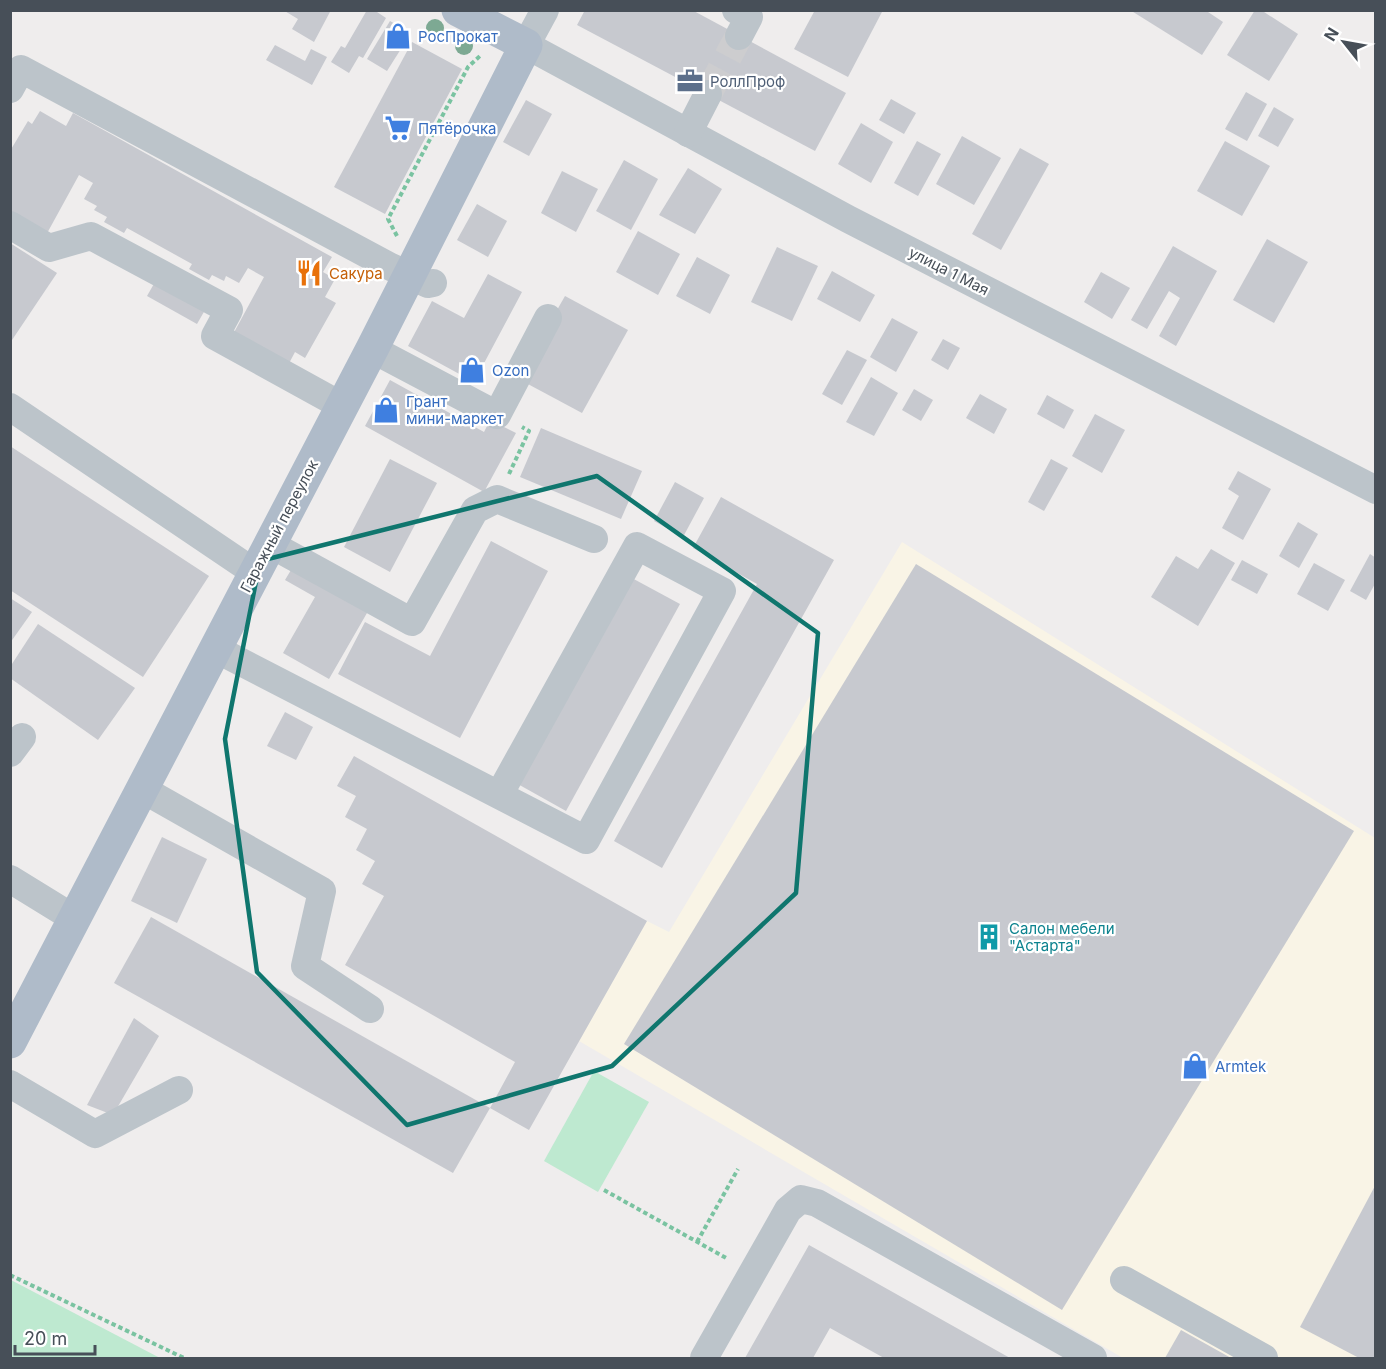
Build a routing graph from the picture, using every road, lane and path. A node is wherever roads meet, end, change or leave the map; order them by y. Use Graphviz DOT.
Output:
graph roads {
  1 [pos="458,10"];
  2 [pos="545,10"];
  3 [pos="517,41"];
  4 [pos="484,67"];
  5 [pos="10,89"];
  6 [pos="708,94"];
  7 [pos="688,133"];
  8 [pos="10,225"];
  9 [pos="411,276"];
  10 [pos="548,318"];
  11 [pos="372,349"];
  12 [pos="342,406"];
  13 [pos="10,407"];
  14 [pos="497,415"];
  15 [pos="1376,490"];
  16 [pos="497,499"];
  17 [pos="594,539"];
  18 [pos="270,544"];
  19 [pos="254,572"];
  20 [pos="214,648"];
  21 [pos="142,789"];
  22 [pos="499,795"];
  23 [pos="10,879"];
  24 [pos="75,919"];
  25 [pos="370,1008"];
  26 [pos="10,1042"];
  27 [pos="10,1084"];
  28 [pos="179,1090"];
  29 [pos="738,1169"];
  30 [pos="604,1190"];
  31 [pos="697,1242"];
  32 [pos="752,1273"];
  33 [pos="10,1275"];
  34 [pos="1124,1280"];
  35 [pos="184,1359"];
  36 [pos="704,1359"];
  37 [pos="1093,1359"];
  38 [pos="1264,1359"];
  1 -- 3 [label="main road"];
  2 -- 3 [label="street, Гаражный переулок"];
  3 -- 7 [label="street, улица 1 Мая"];
  3 -- 9 [label="main road, Гаражный переулок"];
  4 -- 9 [label="path"];
  5 -- 9 [label="street"];
  6 -- 7 [label="street"];
  7 -- 15 [label="street, улица 1 Мая"];
  8 -- 12 [label="street"];
  9 -- 11 [label="main road, Гаражный переулок"];
  10 -- 14 [label="street"];
  11 -- 12 [label="main road, Гаражный переулок"];
  11 -- 14 [label="street"];
  12 -- 18 [label="main road, Гаражный переулок"];
  13 -- 19 [label="street"];
  14 -- 16 [label="path"];
  16 -- 17 [label="street"];
  16 -- 18 [label="street"];
  18 -- 19 [label="main road, Гаражный переулок"];
  19 -- 20 [label="main road, Гаражный переулок"];
  20 -- 21 [label="main road, Гаражный переулок"];
  20 -- 22 [label="street"];
  21 -- 24 [label="main road, Гаражный переулок"];
  21 -- 25 [label="street"];
  22 -- 22 [label="street"];
  23 -- 24 [label="street"];
  24 -- 26 [label="main road, Гаражный переулок"];
  27 -- 28 [label="street"];
  29 -- 31 [label="path"];
  30 -- 31 [label="path"];
  31 -- 32 [label="path"];
  32 -- 36 [label="street"];
  32 -- 37 [label="street"];
  33 -- 35 [label="path"];
  34 -- 38 [label="street"];
}
